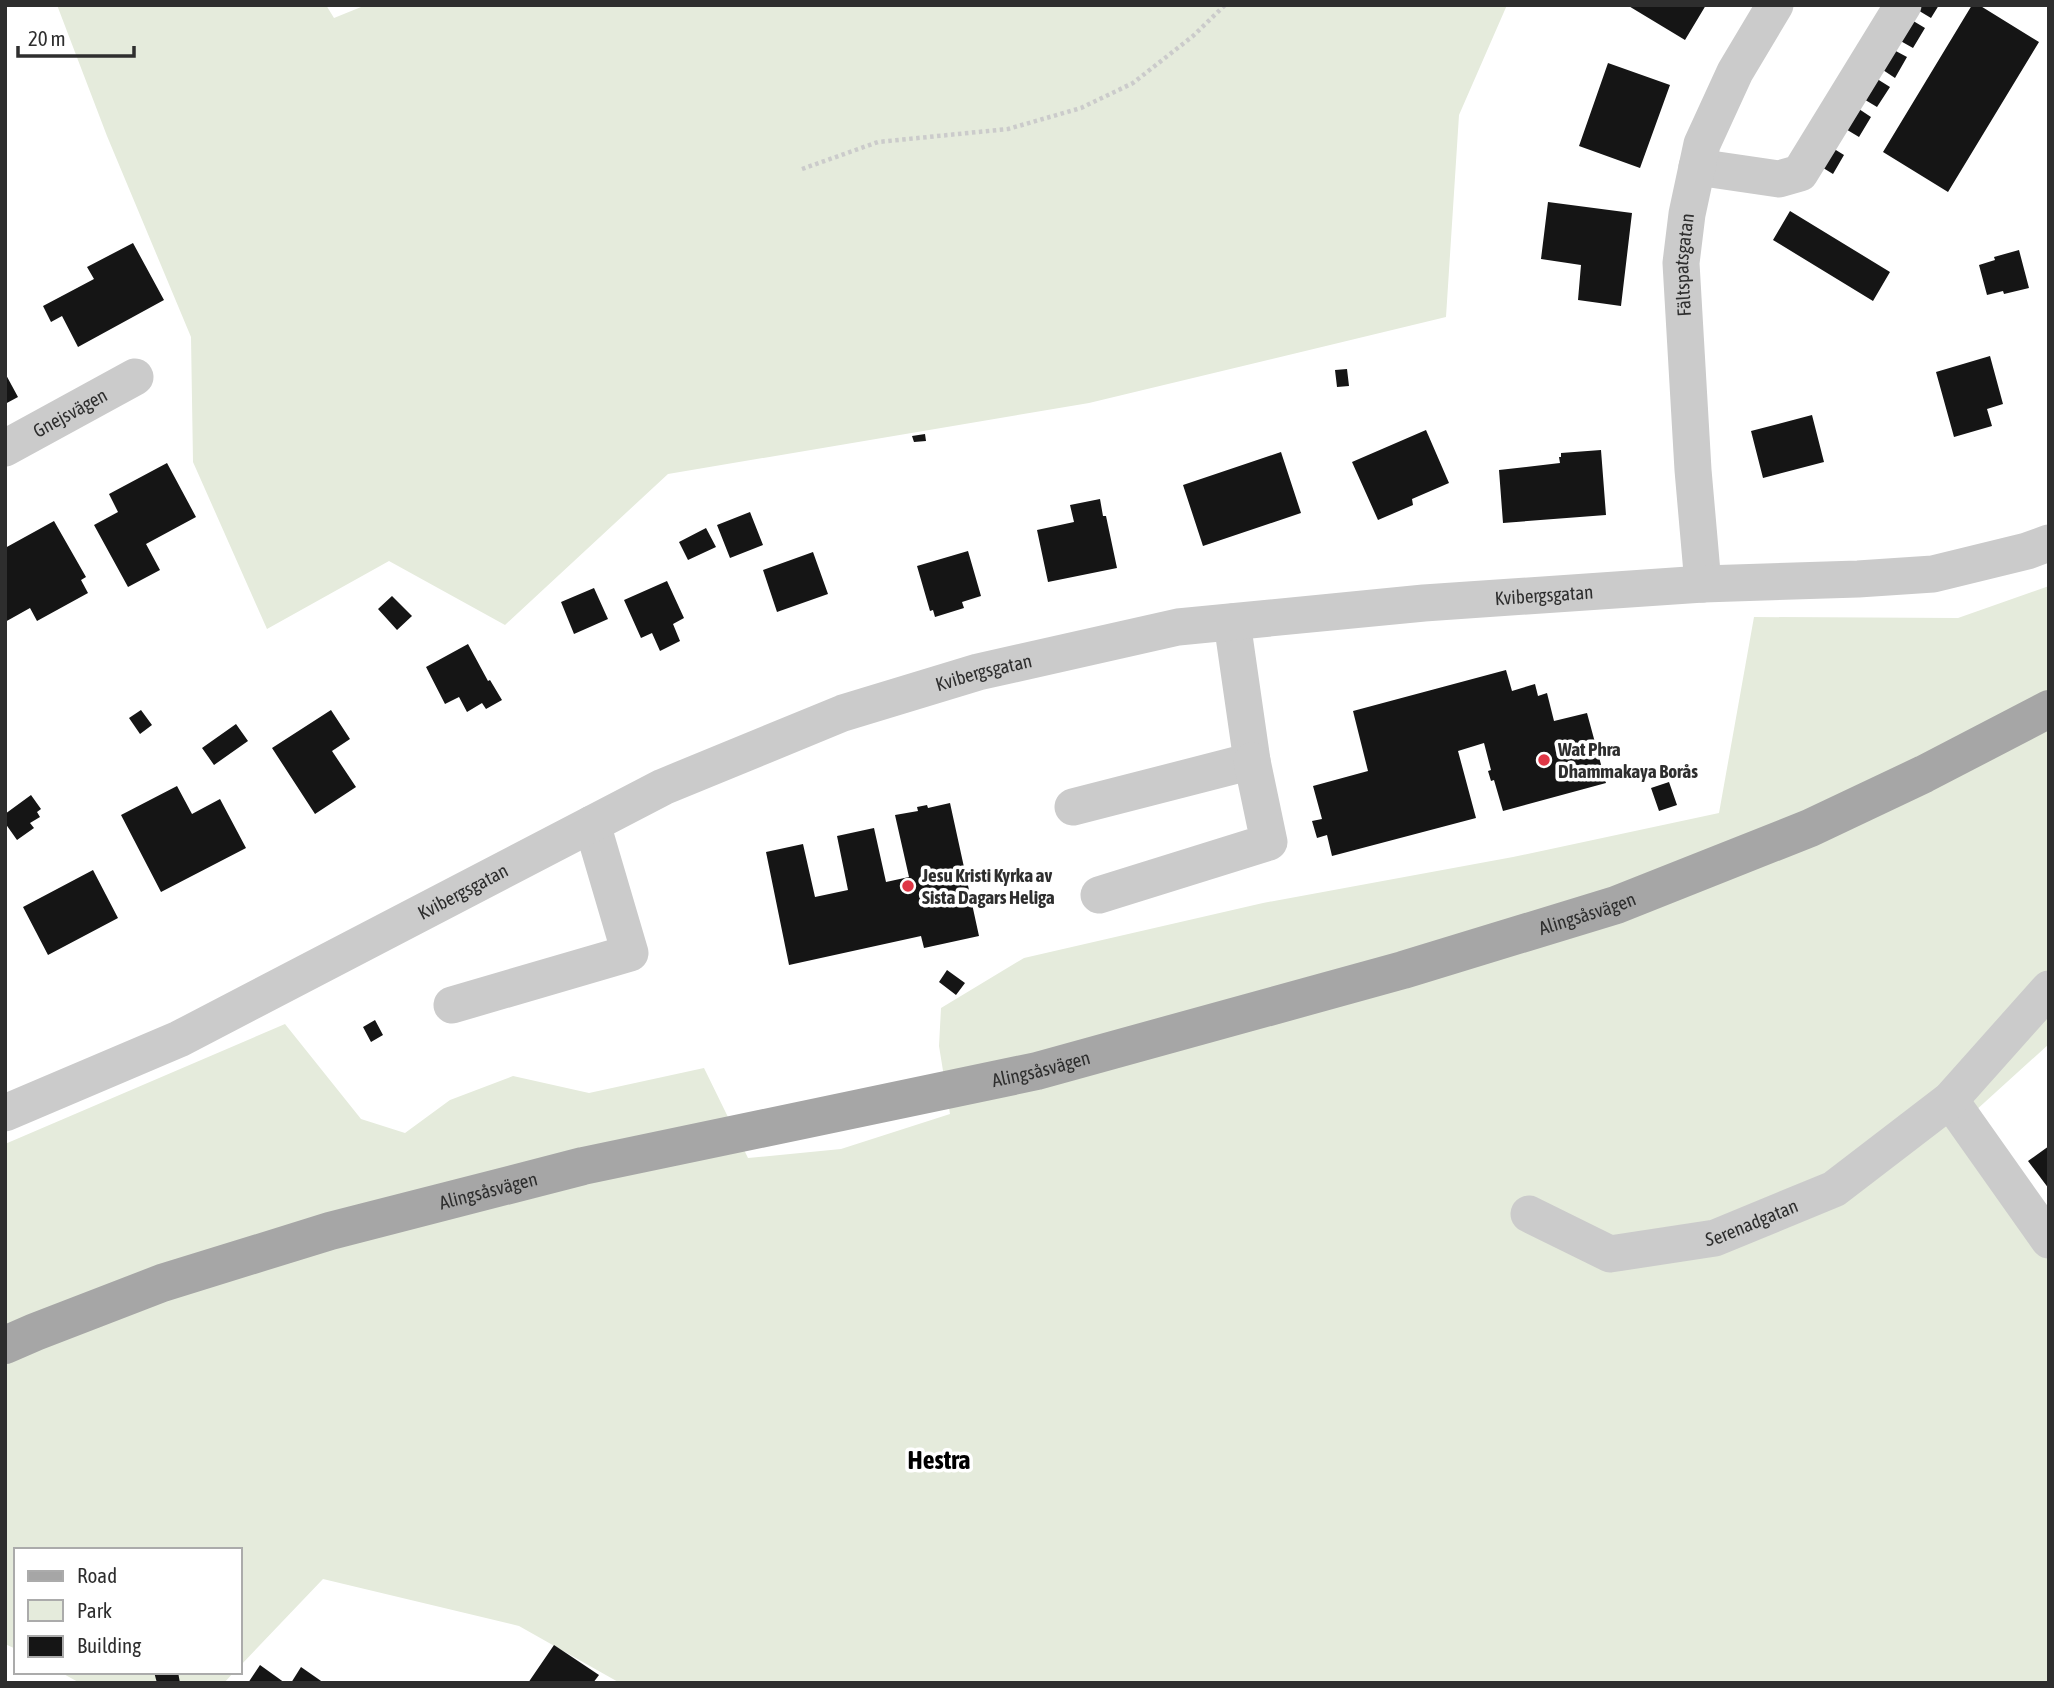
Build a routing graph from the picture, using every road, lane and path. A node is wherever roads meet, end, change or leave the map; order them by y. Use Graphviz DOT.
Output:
graph roads {
  1 [pos="1225,5"];
  2 [pos="1775,5"];
  3 [pos="1903,5"];
  4 [pos="1697,167"];
  5 [pos="802,169"];
  6 [pos="135,377"];
  7 [pos="5,448"];
  8 [pos="2049,543"];
  9 [pos="1703,584"];
  10 [pos="1232,622"];
  11 [pos="2049,709"];
  12 [pos="1252,761"];
  13 [pos="1073,807"];
  14 [pos="592,824"];
  15 [pos="1099,894"];
  16 [pos="2049,989"];
  17 [pos="452,1004"];
  18 [pos="1950,1100"];
  19 [pos="5,1113"];
  20 [pos="1529,1214"];
  21 [pos="2049,1240"];
  22 [pos="5,1345"];
  1 -- 5 [label="path"];
  2 -- 4 [label="street, Fältspatsgatan"];
  3 -- 4 [label="street"];
  4 -- 9 [label="street, Fältspatsgatan"];
  6 -- 7 [label="street, Gnejsvägen"];
  8 -- 9 [label="street, Kvibergsgatan"];
  9 -- 10 [label="street, Kvibergsgatan"];
  10 -- 12 [label="street"];
  10 -- 14 [label="street, Kvibergsgatan"];
  11 -- 22 [label="main road, Alingsåsvägen"];
  12 -- 13 [label="street"];
  12 -- 15 [label="street"];
  14 -- 17 [label="street"];
  14 -- 19 [label="street, Kvibergsgatan"];
  16 -- 18 [label="street, Serenadgatan"];
  18 -- 20 [label="street, Serenadgatan"];
  18 -- 21 [label="street"];
}
